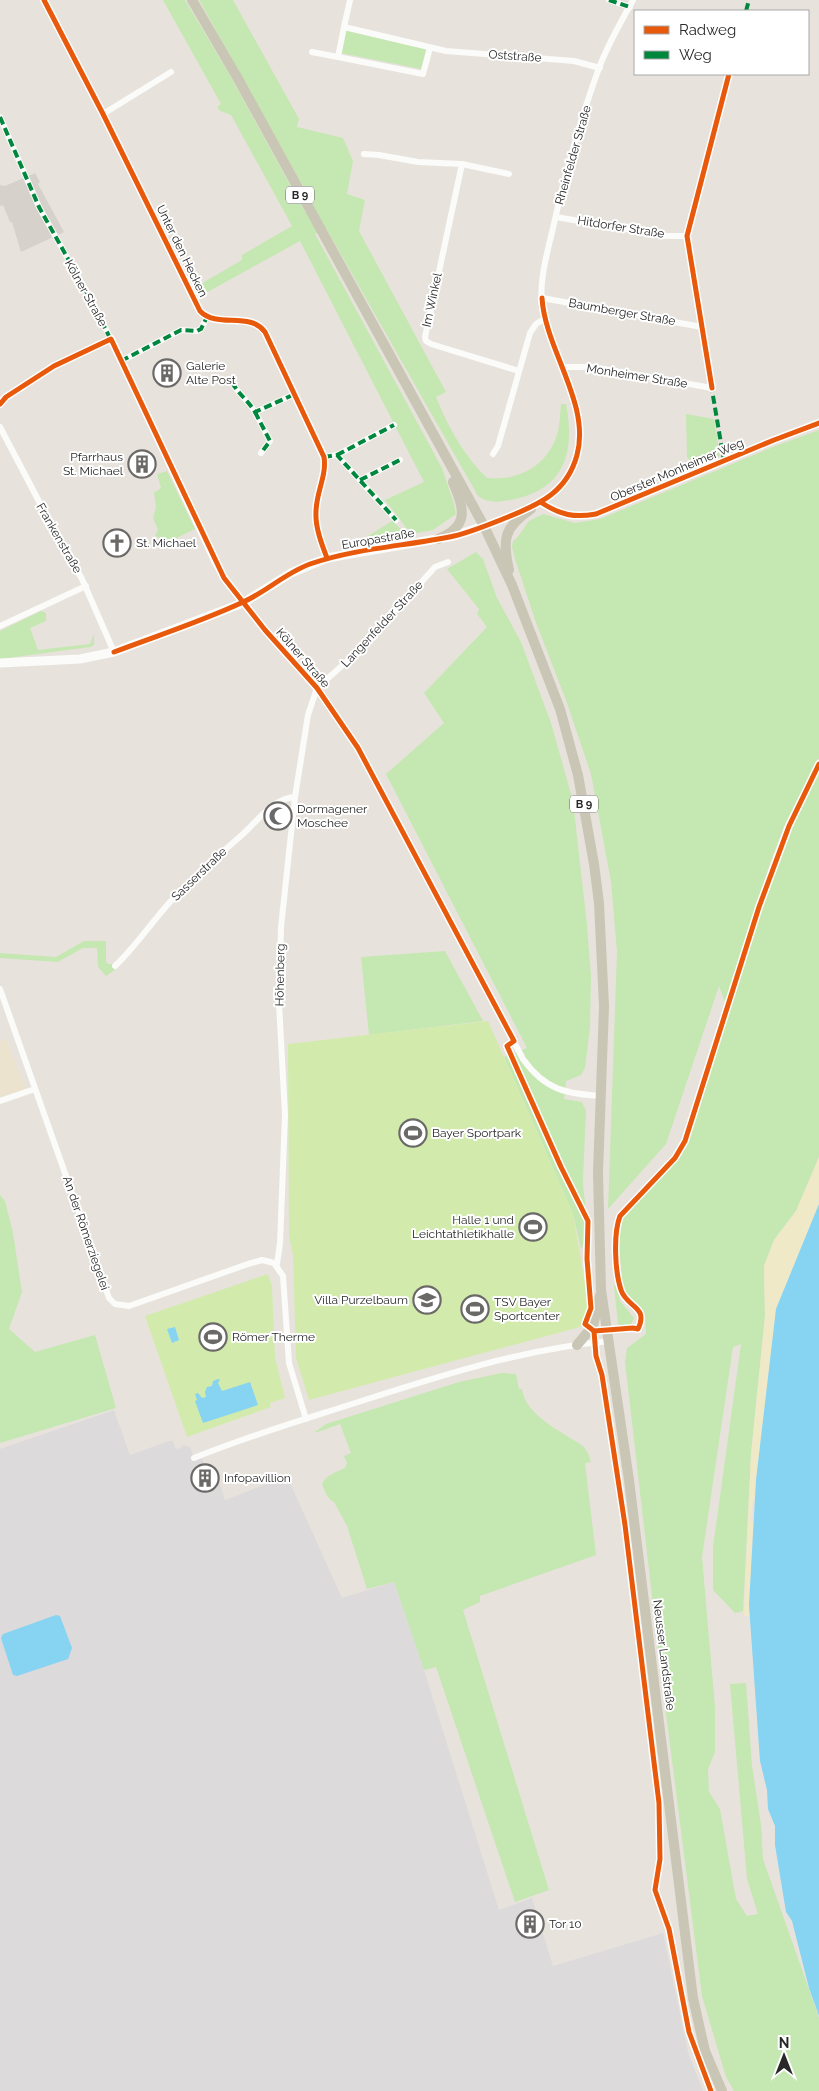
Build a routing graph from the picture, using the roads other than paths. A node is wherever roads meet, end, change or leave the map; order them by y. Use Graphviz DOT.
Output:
graph roads {
  1 [pos="44,0"];
  2 [pos="192,0"];
  3 [pos="350,0"];
  4 [pos="609,0"];
  5 [pos="633,0"];
  6 [pos="630,7"];
  7 [pos="344,27"];
  8 [pos="430,48"];
  9 [pos="312,52"];
  10 [pos="338,57"];
  11 [pos="600,68"];
  12 [pos="171,72"];
  13 [pos="104,114"];
  14 [pos="0,117"];
  15 [pos="364,154"];
  16 [pos="462,164"];
  17 [pos="509,174"];
  18 [pos="556,217"];
  19 [pos="686,236"];
  20 [pos="542,298"];
  21 [pos="207,317"];
  22 [pos="544,319"];
  23 [pos="702,326"];
  24 [pos="111,339"];
  25 [pos="121,361"];
  26 [pos="561,367"];
  27 [pos="519,371"];
  28 [pos="232,382"];
  29 [pos="712,388"];
  30 [pos="295,394"];
  31 [pos="0,404"];
  32 [pos="255,412"];
  33 [pos="819,423"];
  34 [pos="394,425"];
  35 [pos="0,427"];
  36 [pos="261,452"];
  37 [pos="493,454"];
  38 [pos="337,455"];
  39 [pos="324,457"];
  40 [pos="400,460"];
  41 [pos="450,467"];
  42 [pos="360,480"];
  43 [pos="542,503"];
  44 [pos="530,509"];
  45 [pos="396,520"];
  46 [pos="484,526"];
  47 [pos="438,539"];
  48 [pos="328,558"];
  49 [pos="448,562"];
  50 [pos="512,585"];
  51 [pos="86,586"];
  52 [pos="243,602"];
  53 [pos="0,626"];
  54 [pos="114,652"];
  55 [pos="0,664"];
  56 [pos="317,688"];
  57 [pos="295,797"];
  58 [pos="115,966"];
  59 [pos="0,989"];
  60 [pos="36,1090"];
  61 [pos="602,1096"];
  62 [pos="0,1101"];
  63 [pos="277,1264"];
  64 [pos="602,1290"];
  65 [pos="610,1341"];
  66 [pos="577,1345"];
  67 [pos="306,1419"];
  68 [pos="194,1458"];
  69 [pos="722,2091"];
  1 -- 13 [label="street, Unter den Hecken"];
  2 -- 41 [label="main road, B 9"];
  3 -- 7 [label="street"];
  4 -- 6 [label="street"];
  5 -- 6 [label="street, Rheinfelder Straße"];
  6 -- 11 [label="street, Rheinfelder Straße"];
  7 -- 8 [label="street, Oststraße"];
  7 -- 10 [label="street"];
  8 -- 10 [label="street"];
  8 -- 11 [label="street, Oststraße"];
  9 -- 10 [label="street"];
  11 -- 18 [label="street, Rheinfelder Straße"];
  12 -- 13 [label="street"];
  13 -- 21 [label="street, Unter den Hecken"];
  14 -- 24 [label="street, Kölner Straße"];
  15 -- 16 [label="street"];
  16 -- 17 [label="street"];
  16 -- 27 [label="street, Im Winkel"];
  18 -- 19 [label="street, Hitdorfer Straße"];
  18 -- 20 [label="street, Rheinfelder Straße"];
  20 -- 22 [label="street, Rheinfelder Straße"];
  20 -- 23 [label="street, Baumberger Straße"];
  21 -- 25 [label="street"];
  21 -- 30 [label="street"];
  22 -- 26 [label="street, Rheinfelder Straße"];
  22 -- 27 [label="street"];
  24 -- 25 [label="street, Kölner Straße"];
  24 -- 31 [label="street"];
  25 -- 52 [label="street, Kölner Straße"];
  26 -- 29 [label="street, Monheimer Straße"];
  26 -- 43 [label="street, Rheinfelder Straße"];
  27 -- 37 [label="street"];
  28 -- 32 [label="street"];
  30 -- 32 [label="street"];
  30 -- 39 [label="street"];
  32 -- 36 [label="street"];
  33 -- 43 [label="street, Oberster Monheimer Weg"];
  34 -- 38 [label="street"];
  35 -- 51 [label="street, Frankenstraße"];
  38 -- 39 [label="street"];
  38 -- 42 [label="street"];
  39 -- 48 [label="street"];
  40 -- 42 [label="street"];
  41 -- 46 [label="main road, B 9"];
  41 -- 47 [label="main road"];
  42 -- 45 [label="street"];
  43 -- 44 [label="street, Rheinfelder Straße"];
  44 -- 46 [label="street, Rheinfelder Straße"];
  44 -- 50 [label="main road"];
  46 -- 47 [label="main road, Europastraße"];
  46 -- 50 [label="main road, B 9"];
  47 -- 48 [label="main road, Europastraße"];
  48 -- 52 [label="main road, Europastraße"];
  49 -- 56 [label="street, Langenfelder Straße"];
  50 -- 61 [label="main road, B 9"];
  51 -- 53 [label="street"];
  51 -- 54 [label="street, Frankenstraße"];
  52 -- 54 [label="main road, Europastraße"];
  52 -- 56 [label="street, Kölner Straße"];
  54 -- 55 [label="main road, Europastraße"];
  56 -- 57 [label="street, Höhenberg"];
  56 -- 61 [label="street, Kölner Straße"];
  57 -- 58 [label="street, Sasserstraße"];
  57 -- 63 [label="street, Höhenberg"];
  59 -- 60 [label="street, An der Römerziegelei"];
  60 -- 62 [label="street"];
  60 -- 63 [label="street, An der Römerziegelei"];
  61 -- 64 [label="main road, B 9"];
  63 -- 67 [label="street"];
  64 -- 65 [label="main road, B 9"];
  64 -- 66 [label="main road"];
  65 -- 66 [label="street"];
  65 -- 69 [label="main road, Neusser Landstraße / B 9"];
  66 -- 67 [label="street"];
  67 -- 68 [label="street"];
}
